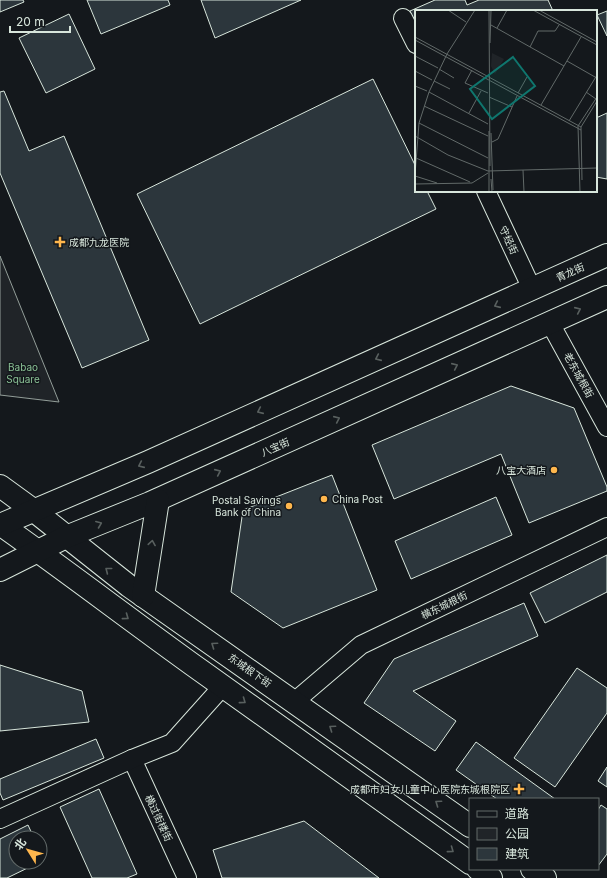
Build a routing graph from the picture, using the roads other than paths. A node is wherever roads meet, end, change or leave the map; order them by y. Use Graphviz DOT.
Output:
graph roads {
  1 [pos="404,18"];
  2 [pos="415,42"];
  3 [pos="486,192"];
  4 [pos="607,255"];
  5 [pos="532,289"];
  6 [pos="607,297"];
  7 [pos="550,323"];
  8 [pos="607,427"];
  9 [pos="0,486"];
  10 [pos="158,500"];
  11 [pos="33,510"];
  12 [pos="0,525"];
  13 [pos="607,527"];
  14 [pos="66,537"];
  15 [pos="39,551"];
  16 [pos="0,570"];
  17 [pos="143,596"];
  18 [pos="223,686"];
  19 [pos="294,702"];
  20 [pos="132,759"];
  21 [pos="0,819"];
  22 [pos="469,825"];
  23 [pos="469,862"];
  24 [pos="479,870"];
  25 [pos="533,870"];
  26 [pos="187,878"];
  27 [pos="491,878"];
  28 [pos="545,878"];
  1 -- 2 [label="street"];
  3 -- 5 [label="street, 守经街"];
  4 -- 5 [label="main road, 青龙街"];
  5 -- 11 [label="main road, one-way"];
  7 -- 6 [label="main road, 八宝街, one-way"];
  7 -- 8 [label="street, 老东城根街"];
  10 -- 7 [label="main road, 八宝街, one-way"];
  9 -- 11 [label="main road, 东城根下街"];
  14 -- 10 [label="main road, 八宝街, one-way"];
  17 -- 10 [label="main road, one-way"];
  11 -- 12 [label="main road"];
  11 -- 14 [label="main road, 东城根下街"];
  12 -- 15 [label="main road"];
  13 -- 19 [label="street, 横东城根街"];
  14 -- 15 [label="main road, 八宝街"];
  17 -- 14 [label="main road, 东城根下街, one-way"];
  15 -- 16 [label="main road, 八宝街"];
  15 -- 18 [label="main road, one-way"];
  19 -- 17 [label="main road, 东城根下街, one-way"];
  18 -- 20 [label="street"];
  18 -- 23 [label="main road, one-way"];
  22 -- 19 [label="main road, 东城根下街, one-way"];
  20 -- 21 [label="street"];
  20 -- 26 [label="street, 横过街楼街"];
  24 -- 27 [label="main road"];
  25 -- 28 [label="main road"];
}
